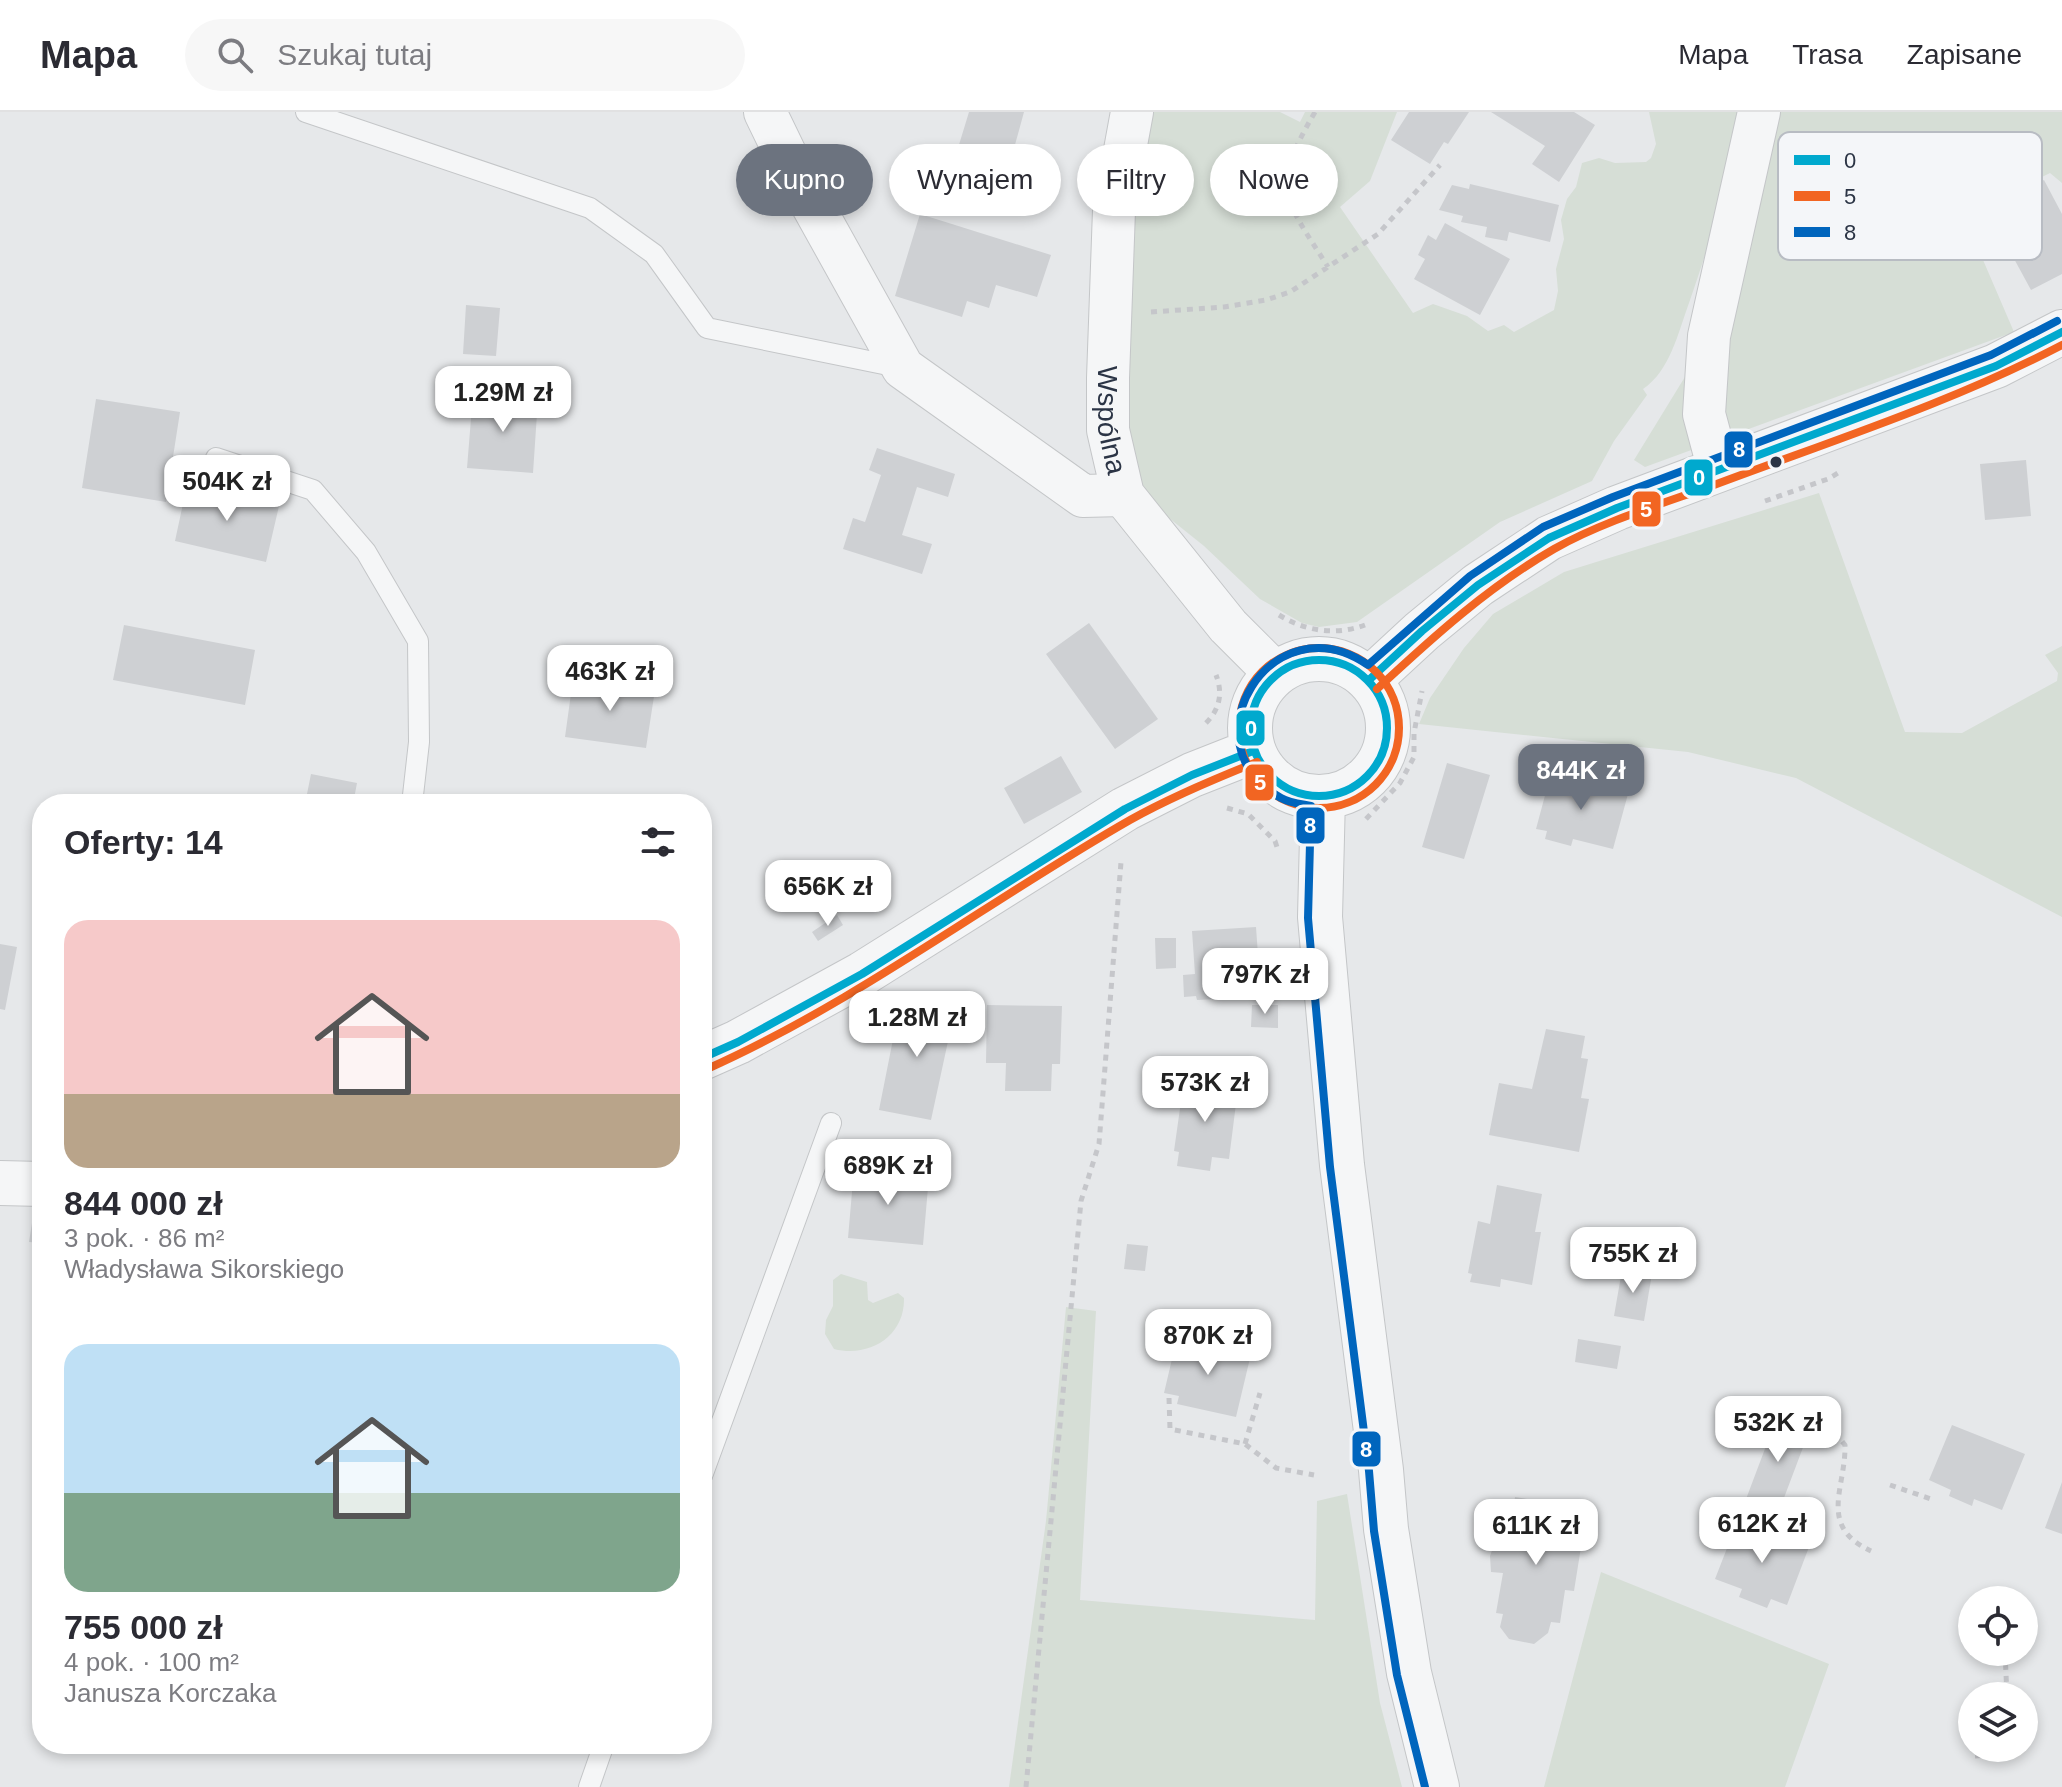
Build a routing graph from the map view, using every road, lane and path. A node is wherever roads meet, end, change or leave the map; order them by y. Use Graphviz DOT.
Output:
graph roads {
  1 [pos="306,112"];
  2 [pos="765,112"];
  3 [pos="1132,112"];
  4 [pos="1315,112"];
  5 [pos="1759,112"];
  6 [pos="1440,165"];
  7 [pos="1328,267"];
  8 [pos="1111,313"];
  9 [pos="2062,332"];
  10 [pos="903,368"];
  11 [pos="216,458"];
  12 [pos="1719,470"];
  13 [pos="1123,495"];
  14 [pos="1276,674"];
  15 [pos="1369,680"];
  16 [pos="1253,751"];
  17 [pos="413,794"];
  18 [pos="1323,797"];
  19 [pos="1125,809"];
  20 [pos="712,1054"];
  21 [pos="831,1123"];
  22 [pos="0,1183"];
  23 [pos="32,1184"];
  24 [pos="1260,1393"];
  25 [pos="1169,1398"];
  26 [pos="1812,1424"];
  27 [pos="1245,1444"];
  28 [pos="712,1449"];
  29 [pos="1314,1475"];
  30 [pos="1890,1485"];
  31 [pos="1931,1499"];
  32 [pos="1871,1551"];
  33 [pos="601,1754"];
  34 [pos="589,1787"];
  35 [pos="1026,1787"];
  36 [pos="1437,1787"];
  1 -- 10 [label="lane"];
  2 -- 10 [label="street"];
  3 -- 8 [label="street, Wspólna"];
  4 -- 7 [label="path"];
  5 -- 12 [label="street"];
  6 -- 7 [label="path"];
  7 -- 8 [label="path"];
  8 -- 13 [label="street, Wspólna"];
  9 -- 12 [label="street"];
  10 -- 13 [label="street"];
  11 -- 17 [label="lane"];
  12 -- 15 [label="street"];
  13 -- 14 [label="street, Wspólna"];
  14 -- 15 [label="street"];
  14 -- 16 [label="street"];
  15 -- 18 [label="street"];
  16 -- 18 [label="street"];
  16 -- 19 [label="street"];
  18 -- 36 [label="street"];
  19 -- 20 [label="street"];
  19 -- 35 [label="path"];
  21 -- 28 [label="lane"];
  22 -- 23 [label="street"];
  24 -- 27 [label="path"];
  25 -- 27 [label="path"];
  26 -- 32 [label="path"];
  27 -- 29 [label="path"];
  30 -- 31 [label="path"];
  33 -- 34 [label="lane"];
}
